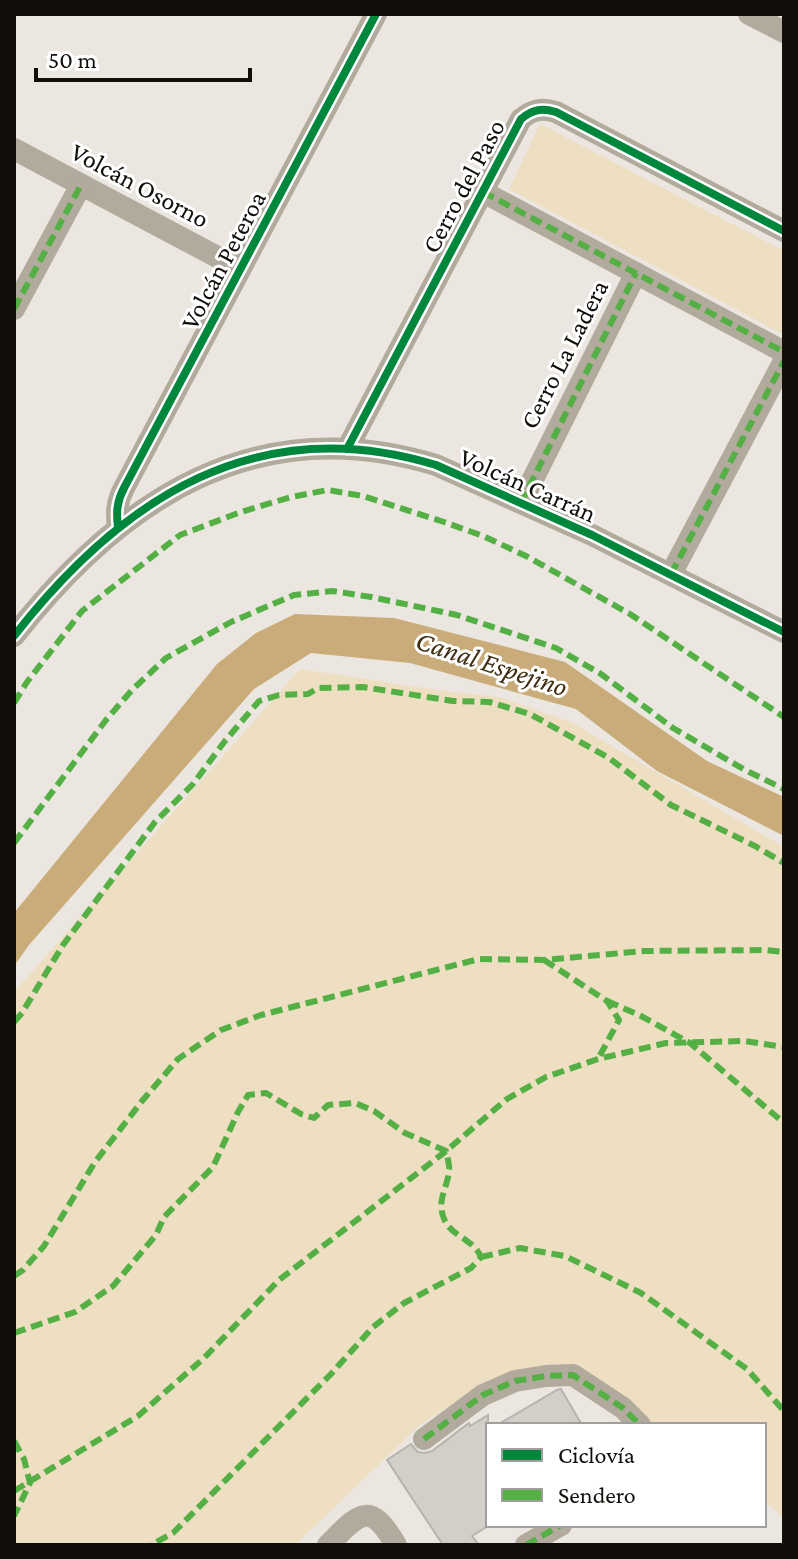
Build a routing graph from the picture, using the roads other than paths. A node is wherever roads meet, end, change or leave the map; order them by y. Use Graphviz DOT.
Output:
graph roads {
  1 [pos="376,14"];
  2 [pos="749,14"];
  3 [pos="784,32"];
  4 [pos="14,149"];
  5 [pos="81,185"];
  6 [pos="483,192"];
  7 [pos="784,231"];
  8 [pos="240,269"];
  9 [pos="636,273"];
  10 [pos="14,309"];
  11 [pos="784,352"];
  12 [pos="784,361"];
  13 [pos="347,449"];
  14 [pos="521,503"];
  15 [pos="118,527"];
  16 [pos="671,574"];
  17 [pos="784,632"];
  18 [pos="14,636"];
  19 [pos="638,1423"];
  20 [pos="424,1439"];
  21 [pos="558,1527"];
  22 [pos="393,1540"];
  23 [pos="328,1545"];
  24 [pos="526,1545"];
  1 -- 8 [label="street, Volcán Peteroa"];
  2 -- 3 [label="street"];
  4 -- 5 [label="street, Volcán Osorno"];
  5 -- 8 [label="street, Volcán Osorno"];
  5 -- 10 [label="street"];
  6 -- 7 [label="street, Cerro del Paso"];
  6 -- 9 [label="street, Cerro del Paso"];
  6 -- 13 [label="street, Cerro del Paso"];
  8 -- 15 [label="street, Volcán Peteroa"];
  9 -- 11 [label="street, Cerro del Paso"];
  9 -- 14 [label="street, Cerro La Ladera"];
  12 -- 16 [label="street"];
  13 -- 14 [label="street, Volcán Carrán"];
  13 -- 15 [label="street, Volcán Carrán"];
  14 -- 16 [label="street, Volcán Carrán"];
  15 -- 18 [label="street, Volcán Carrán"];
  16 -- 17 [label="street, Volcán Carrán"];
  19 -- 20 [label="street"];
  21 -- 24 [label="street"];
  22 -- 23 [label="street"];
}
